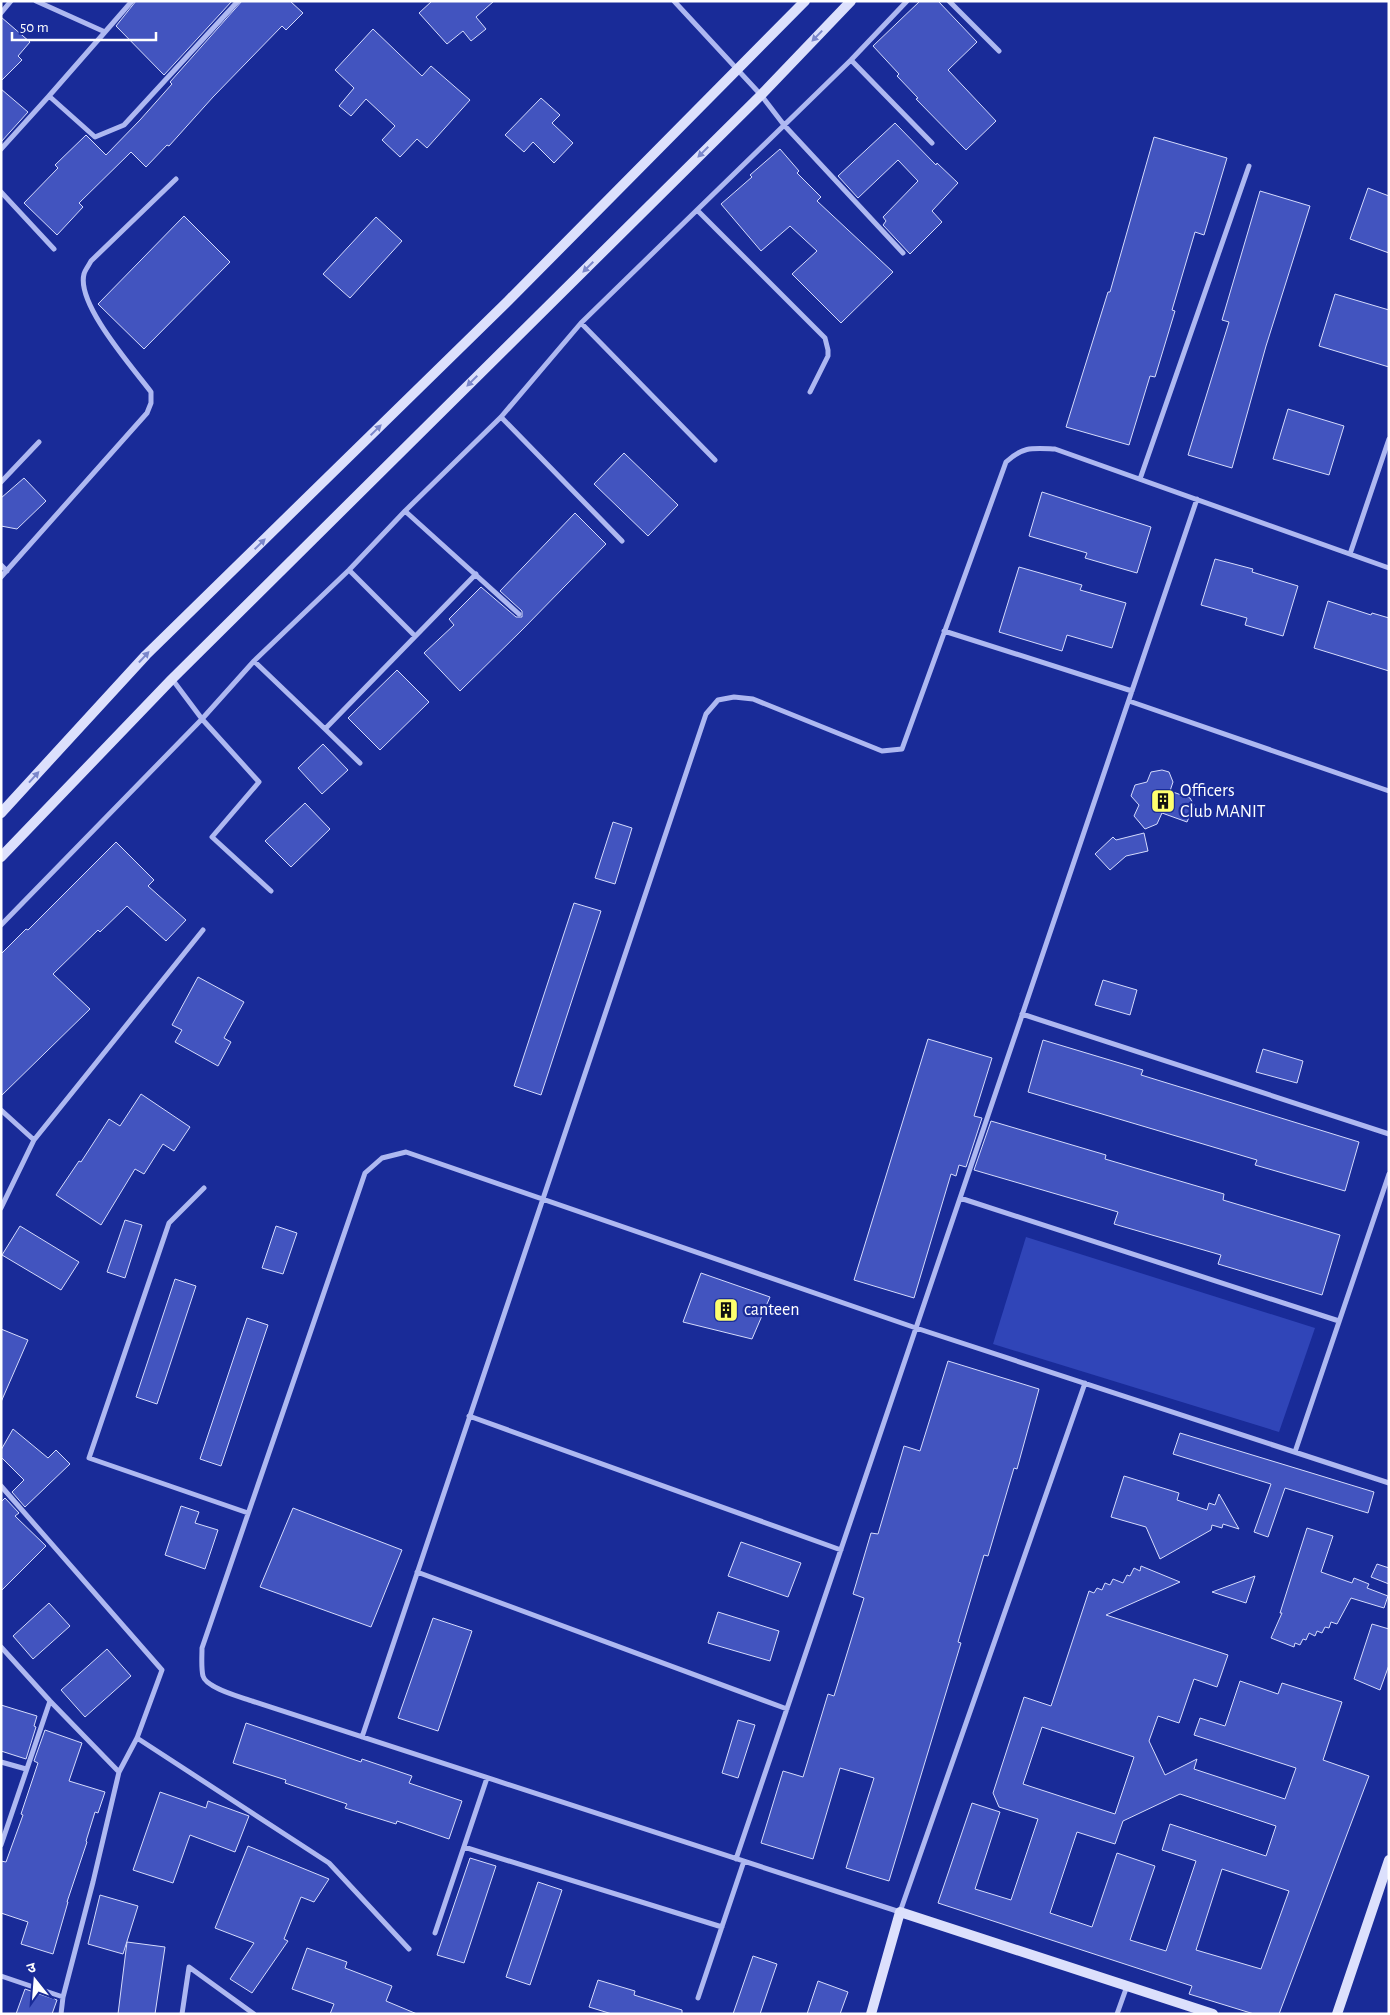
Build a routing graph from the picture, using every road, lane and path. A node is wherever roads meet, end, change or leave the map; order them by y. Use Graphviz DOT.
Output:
graph roads {
  1 [pos="11,1"];
  2 [pos="36,1"];
  3 [pos="132,1"];
  4 [pos="238,1"];
  5 [pos="674,1"];
  6 [pos="805,1"];
  7 [pos="851,1"];
  8 [pos="907,1"];
  9 [pos="950,1"];
  10 [pos="1,13"];
  11 [pos="104,32"];
  12 [pos="999,51"];
  13 [pos="852,60"];
  14 [pos="736,71"];
  15 [pos="761,95"];
  16 [pos="49,96"];
  17 [pos="784,125"];
  18 [pos="932,143"];
  19 [pos="1,149"];
  20 [pos="1249,166"];
  21 [pos="176,179"];
  22 [pos="1,192"];
  23 [pos="698,211"];
  24 [pos="54,249"];
  25 [pos="903,253"];
  26 [pos="581,323"];
  27 [pos="810,392"];
  28 [pos="501,417"];
  29 [pos="1389,440"];
  30 [pos="39,442"];
  31 [pos="715,460"];
  32 [pos="1140,479"];
  33 [pos="1,482"];
  34 [pos="1197,499"];
  35 [pos="405,510"];
  36 [pos="622,541"];
  37 [pos="1350,554"];
  38 [pos="1,565"];
  39 [pos="1389,568"];
  40 [pos="349,570"];
  41 [pos="7,571"];
  42 [pos="476,574"];
  43 [pos="1,577"];
  44 [pos="519,614"];
  45 [pos="944,631"];
  46 [pos="415,636"];
  47 [pos="254,661"];
  48 [pos="172,679"];
  49 [pos="1132,691"];
  50 [pos="1128,701"];
  51 [pos="202,719"];
  52 [pos="325,729"];
  53 [pos="360,763"];
  54 [pos="1389,792"];
  55 [pos="1,813"];
  56 [pos="1,857"];
  57 [pos="270,891"];
  58 [pos="1,925"];
  59 [pos="204,930"];
  60 [pos="1022,1014"];
  61 [pos="1,1110"];
  62 [pos="1389,1134"];
  63 [pos="34,1140"];
  64 [pos="1389,1174"];
  65 [pos="204,1188"];
  66 [pos="960,1198"];
  67 [pos="542,1199"];
  68 [pos="1,1208"];
  69 [pos="1339,1321"];
  70 [pos="916,1328"];
  71 [pos="1085,1383"];
  72 [pos="469,1416"];
  73 [pos="1295,1452"];
  74 [pos="1389,1483"];
  75 [pos="1,1486"];
  76 [pos="248,1513"];
  77 [pos="841,1550"];
  78 [pos="417,1572"];
  79 [pos="1,1647"];
  80 [pos="50,1701"];
  81 [pos="787,1709"];
  82 [pos="362,1737"];
  83 [pos="137,1738"];
  84 [pos="1,1762"];
  85 [pos="26,1769"];
  86 [pos="119,1772"];
  87 [pos="487,1778"];
  88 [pos="1,1845"];
  89 [pos="464,1847"];
  90 [pos="736,1859"];
  91 [pos="1389,1860"];
  92 [pos="744,1861"];
  93 [pos="900,1912"];
  94 [pos="722,1927"];
  95 [pos="435,1933"];
  96 [pos="409,1949"];
  97 [pos="1,1976"];
  98 [pos="1127,1986"];
  99 [pos="63,1997"];
  100 [pos="698,1998"];
  101 [pos="61,2014"];
  102 [pos="182,2014"];
  103 [pos="254,2014"];
  104 [pos="871,2014"];
  105 [pos="1117,2014"];
  106 [pos="1213,2014"];
  107 [pos="1337,2014"];
  1 -- 10 [label="street"];
  2 -- 11 [label="street"];
  3 -- 11 [label="street"];
  4 -- 16 [label="street"];
  5 -- 14 [label="street"];
  6 -- 14 [label="main road"];
  7 -- 15 [label="main road, one-way"];
  8 -- 13 [label="street"];
  9 -- 12 [label="street"];
  11 -- 16 [label="street"];
  13 -- 17 [label="street"];
  13 -- 18 [label="street"];
  14 -- 15 [label="street"];
  55 -- 14 [label="main road, one-way"];
  15 -- 17 [label="street"];
  15 -- 48 [label="main road, one-way"];
  16 -- 19 [label="street"];
  17 -- 23 [label="street"];
  17 -- 25 [label="street"];
  20 -- 32 [label="street"];
  21 -- 41 [label="street"];
  22 -- 24 [label="street"];
  23 -- 26 [label="street"];
  23 -- 27 [label="street"];
  26 -- 28 [label="street"];
  26 -- 31 [label="street"];
  28 -- 35 [label="street"];
  28 -- 36 [label="street"];
  29 -- 37 [label="street"];
  30 -- 33 [label="street"];
  32 -- 34 [label="street"];
  32 -- 45 [label="street"];
  34 -- 37 [label="street"];
  34 -- 49 [label="street"];
  35 -- 40 [label="street"];
  35 -- 42 [label="street"];
  37 -- 39 [label="street"];
  38 -- 41 [label="street"];
  40 -- 46 [label="street"];
  40 -- 47 [label="street"];
  41 -- 43 [label="street"];
  42 -- 44 [label="street"];
  42 -- 46 [label="street"];
  45 -- 49 [label="street"];
  45 -- 67 [label="street"];
  46 -- 52 [label="street"];
  47 -- 51 [label="street"];
  47 -- 52 [label="street"];
  48 -- 51 [label="street"];
  48 -- 56 [label="main road"];
  49 -- 50 [label="street"];
  50 -- 54 [label="street"];
  50 -- 60 [label="street"];
  51 -- 57 [label="street"];
  51 -- 58 [label="street"];
  52 -- 53 [label="street"];
  59 -- 63 [label="street"];
  60 -- 62 [label="street"];
  60 -- 66 [label="street"];
  61 -- 63 [label="street"];
  63 -- 68 [label="street"];
  64 -- 69 [label="street"];
  65 -- 76 [label="street"];
  66 -- 69 [label="street"];
  66 -- 70 [label="street"];
  67 -- 70 [label="street"];
  67 -- 72 [label="street"];
  67 -- 76 [label="street"];
  69 -- 73 [label="street"];
  70 -- 71 [label="street"];
  70 -- 77 [label="street"];
  71 -- 73 [label="street"];
  71 -- 93 [label="street"];
  72 -- 77 [label="street"];
  72 -- 78 [label="street"];
  73 -- 74 [label="street"];
  75 -- 83 [label="street"];
  76 -- 82 [label="street"];
  77 -- 81 [label="street"];
  78 -- 81 [label="street"];
  78 -- 82 [label="street"];
  79 -- 80 [label="street"];
  80 -- 85 [label="street"];
  80 -- 86 [label="street"];
  81 -- 90 [label="street"];
  82 -- 87 [label="street"];
  83 -- 86 [label="street"];
  83 -- 96 [label="street"];
  84 -- 85 [label="street"];
  85 -- 88 [label="street"];
  86 -- 99 [label="street"];
  87 -- 89 [label="street"];
  87 -- 90 [label="street"];
  89 -- 94 [label="street"];
  89 -- 95 [label="street"];
  90 -- 92 [label="street"];
  91 -- 107 [label="main road"];
  92 -- 93 [label="street"];
  92 -- 94 [label="street"];
  93 -- 98 [label="main road"];
  93 -- 104 [label="main road"];
  94 -- 100 [label="street"];
  97 -- 99 [label="street"];
  98 -- 105 [label="street"];
  98 -- 106 [label="main road"];
  99 -- 101 [label="street"];
  102 -- 103 [label="street"];
}
